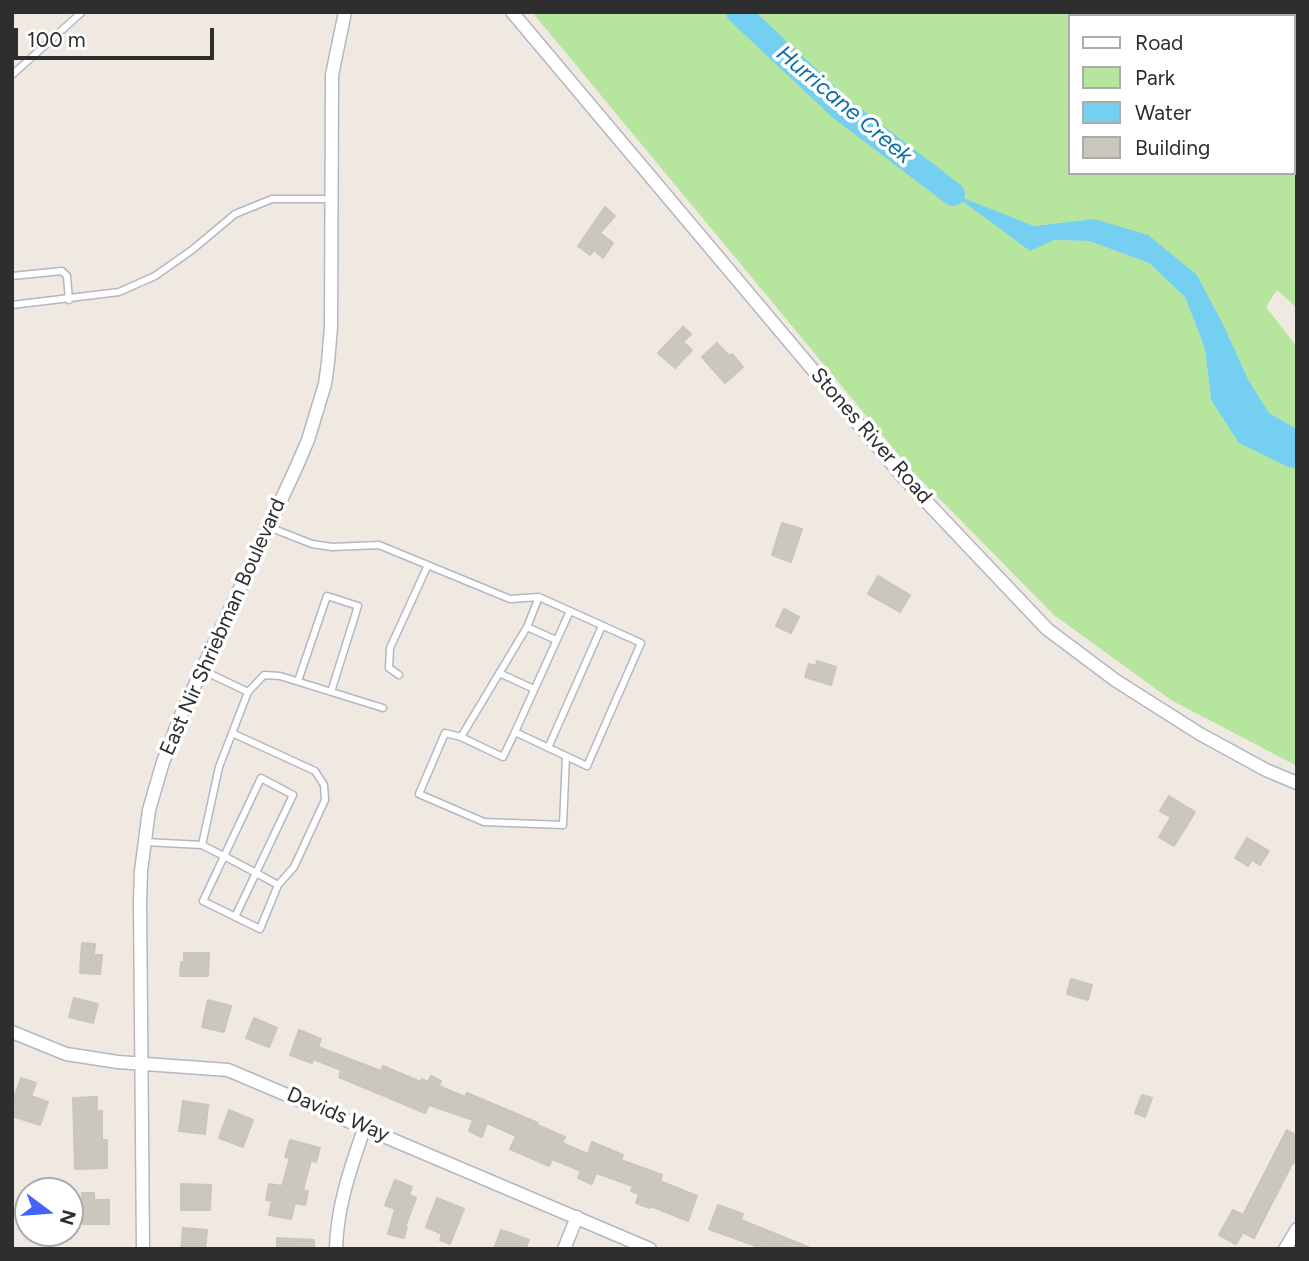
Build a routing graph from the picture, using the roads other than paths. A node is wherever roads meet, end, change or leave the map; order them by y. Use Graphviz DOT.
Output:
graph roads {
  1 [pos="82,12"];
  2 [pos="345,12"];
  3 [pos="512,12"];
  4 [pos="12,75"];
  5 [pos="332,199"];
  6 [pos="12,276"];
  7 [pos="69,300"];
  8 [pos="12,305"];
  9 [pos="267,526"];
  10 [pos="428,565"];
  11 [pos="539,597"];
  12 [pos="570,611"];
  13 [pos="602,626"];
  14 [pos="527,627"];
  15 [pos="556,640"];
  16 [pos="202,670"];
  17 [pos="499,673"];
  18 [pos="399,676"];
  19 [pos="298,681"];
  20 [pos="534,689"];
  21 [pos="248,692"];
  22 [pos="331,692"];
  23 [pos="383,708"];
  24 [pos="514,732"];
  25 [pos="232,733"];
  26 [pos="461,737"];
  27 [pos="548,747"];
  28 [pos="566,756"];
  29 [pos="1297,783"];
  30 [pos="145,842"];
  31 [pos="202,845"];
  32 [pos="225,857"];
  33 [pos="256,873"];
  34 [pos="278,885"];
  35 [pos="235,917"];
  36 [pos="12,1032"];
  37 [pos="141,1063"];
  38 [pos="366,1126"];
  39 [pos="577,1217"];
  40 [pos="1297,1229"];
  41 [pos="143,1249"];
  42 [pos="336,1249"];
  43 [pos="564,1249"];
  44 [pos="650,1249"];
  45 [pos="1285,1249"];
  1 -- 4 [label="lane"];
  2 -- 5 [label="street, East Nir Shriebman Boulevard"];
  3 -- 29 [label="street, Stones River Road"];
  5 -- 7 [label="lane"];
  5 -- 9 [label="street, East Nir Shriebman Boulevard"];
  6 -- 7 [label="lane"];
  7 -- 8 [label="lane"];
  9 -- 10 [label="lane"];
  9 -- 16 [label="street, East Nir Shriebman Boulevard"];
  10 -- 11 [label="lane"];
  10 -- 18 [label="lane"];
  11 -- 12 [label="lane"];
  11 -- 14 [label="lane"];
  12 -- 13 [label="lane"];
  12 -- 15 [label="lane"];
  13 -- 27 [label="lane"];
  13 -- 28 [label="lane"];
  14 -- 15 [label="lane"];
  14 -- 17 [label="lane"];
  15 -- 20 [label="lane"];
  16 -- 21 [label="lane"];
  16 -- 30 [label="street, East Nir Shriebman Boulevard"];
  17 -- 20 [label="lane"];
  17 -- 26 [label="lane"];
  19 -- 21 [label="lane"];
  19 -- 22 [label="lane"];
  19 -- 22 [label="lane"];
  20 -- 24 [label="lane"];
  21 -- 25 [label="lane"];
  22 -- 23 [label="lane"];
  24 -- 26 [label="lane"];
  24 -- 27 [label="lane"];
  25 -- 31 [label="lane"];
  25 -- 34 [label="lane"];
  26 -- 28 [label="lane"];
  27 -- 28 [label="lane"];
  30 -- 31 [label="lane"];
  30 -- 37 [label="street, East Nir Shriebman Boulevard"];
  31 -- 32 [label="lane"];
  32 -- 33 [label="lane"];
  32 -- 33 [label="lane"];
  32 -- 35 [label="lane"];
  33 -- 34 [label="lane"];
  33 -- 35 [label="lane"];
  34 -- 35 [label="lane"];
  36 -- 37 [label="street, Davids Way"];
  37 -- 38 [label="street, Davids Way"];
  37 -- 41 [label="street, East Nir Shriebman Boulevard"];
  38 -- 39 [label="street, Davids Way"];
  38 -- 42 [label="street"];
  39 -- 43 [label="street"];
  39 -- 44 [label="street, Davids Way"];
  40 -- 45 [label="street"];
}
